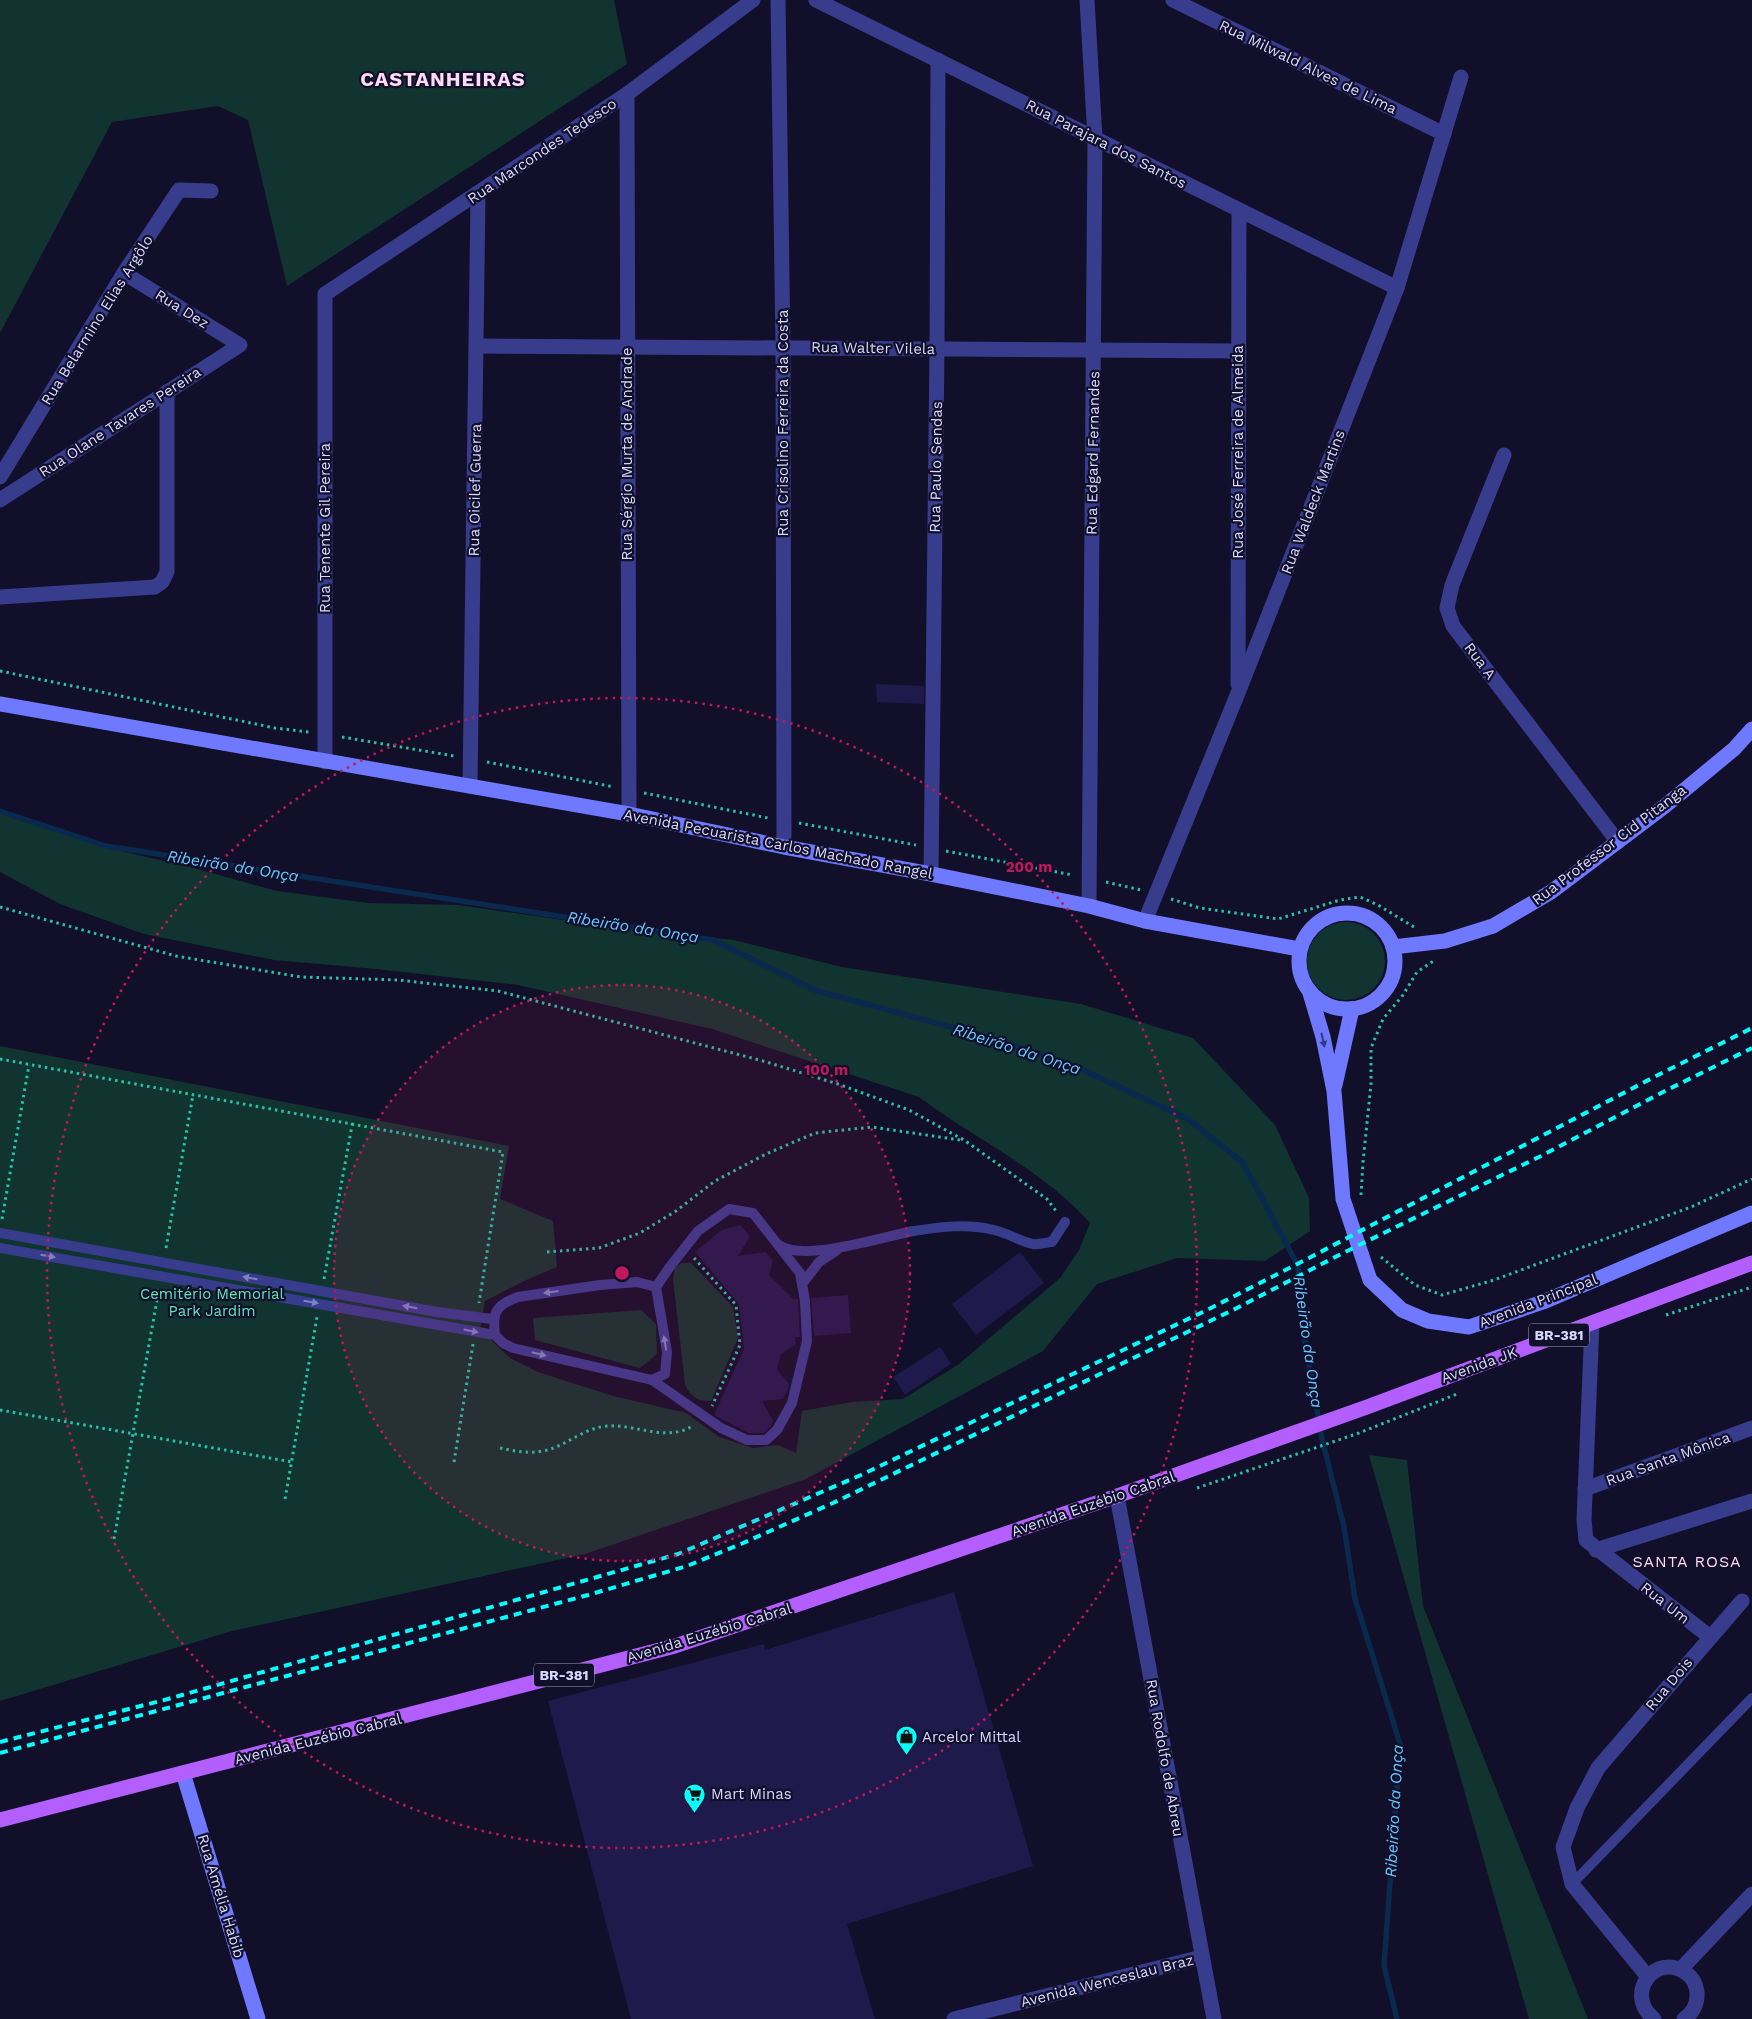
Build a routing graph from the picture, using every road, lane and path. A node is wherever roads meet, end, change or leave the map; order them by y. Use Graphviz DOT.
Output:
graph roads {
  1 [pos="753,0"];
  2 [pos="778,0"];
  3 [pos="816,0"];
  4 [pos="1087,0"];
  5 [pos="1172,0"];
  6 [pos="938,60"];
  7 [pos="1461,77"];
  8 [pos="627,94"];
  9 [pos="1444,134"];
  10 [pos="1095,138"];
  11 [pos="211,191"];
  12 [pos="478,195"];
  13 [pos="1239,211"];
  14 [pos="124,273"];
  15 [pos="1396,288"];
  16 [pos="325,294"];
  17 [pos="240,345"];
  18 [pos="477,346"];
  19 [pos="626,346"];
  20 [pos="783,348"];
  21 [pos="937,349"];
  22 [pos="1094,350"];
  23 [pos="1239,351"];
  24 [pos="167,392"];
  25 [pos="1504,455"];
  26 [pos="0,477"];
  27 [pos="0,500"];
  28 [pos="0,597"];
  29 [pos="0,671"];
  30 [pos="1238,693"];
  31 [pos="0,704"];
  32 [pos="1752,729"];
  33 [pos="325,734"];
  34 [pos="471,759"];
  35 [pos="325,762"];
  36 [pos="470,786"];
  37 [pos="629,790"];
  38 [pos="629,814"];
  39 [pos="784,821"];
  40 [pos="1618,842"];
  41 [pos="784,847"];
  42 [pos="931,848"];
  43 [pos="931,874"];
  44 [pos="1089,878"];
  45 [pos="1156,895"];
  46 [pos="1089,906"];
  47 [pos="0,907"];
  48 [pos="1145,921"];
  49 [pos="1415,928"];
  50 [pos="1393,947"];
  51 [pos="1299,949"];
  52 [pos="1442,958"];
  53 [pos="1310,993"];
  54 [pos="1352,1009"];
  55 [pos="0,1060"];
  56 [pos="29,1065"];
  57 [pos="1334,1091"];
  58 [pos="193,1095"];
  59 [pos="964,1140"];
  60 [pos="503,1152"];
  61 [pos="1752,1180"];
  62 [pos="1361,1199"];
  63 [pos="1752,1213"];
  64 [pos="2,1222"];
  65 [pos="1065,1222"];
  66 [pos="0,1233"];
  67 [pos="776,1243"];
  68 [pos="847,1245"];
  69 [pos="0,1248"];
  70 [pos="548,1252"];
  71 [pos="1380,1256"];
  72 [pos="163,1262"];
  73 [pos="1752,1263"];
  74 [pos="161,1276"];
  75 [pos="802,1284"];
  76 [pos="656,1287"];
  77 [pos="492,1319"];
  78 [pos="1592,1323"];
  79 [pos="494,1335"];
  80 [pos="652,1380"];
  81 [pos="0,1410"];
  82 [pos="1752,1428"];
  83 [pos="133,1434"];
  84 [pos="1336,1441"];
  85 [pos="1261,1444"];
  86 [pos="1312,1449"];
  87 [pos="292,1462"];
  88 [pos="1585,1489"];
  89 [pos="1117,1496"];
  90 [pos="1752,1501"];
  91 [pos="114,1540"];
  92 [pos="1596,1550"];
  93 [pos="1742,1600"];
  94 [pos="1710,1637"];
  95 [pos="1752,1698"];
  96 [pos="183,1773"];
  97 [pos="0,1820"];
  98 [pos="1572,1884"];
  99 [pos="1752,1894"];
  100 [pos="1202,1957"];
  101 [pos="1681,1969"];
  102 [pos="1648,1976"];
  103 [pos="258,2019"];
  104 [pos="955,2019"];
  105 [pos="1214,2019"];
  106 [pos="1654,2019"];
  107 [pos="1684,2019"];
  1 -- 8 [label="street, Rua Marcondes Tedesco"];
  2 -- 20 [label="street, Rua Crisolino Ferreira da Costa"];
  3 -- 6 [label="street, Rua Parajara dos Santos"];
  4 -- 10 [label="street, Rua Edgard Fernandes"];
  5 -- 9 [label="street, Rua Milwald Alves de Lima"];
  6 -- 10 [label="street, Rua Parajara dos Santos"];
  6 -- 21 [label="street, Rua Paulo Sendas"];
  7 -- 9 [label="street, Rua Waldeck Martins"];
  8 -- 12 [label="street, Rua Marcondes Tedesco"];
  8 -- 19 [label="street, Rua Sérgio Murta de Andrade"];
  9 -- 15 [label="street, Rua Waldeck Martins"];
  10 -- 13 [label="street, Rua Parajara dos Santos"];
  10 -- 22 [label="street, Rua Edgard Fernandes"];
  11 -- 14 [label="street, Rua Belarmino Elias Argôlo"];
  12 -- 16 [label="street, Rua Marcondes Tedesco"];
  12 -- 18 [label="street, Rua Oicilef Guerra"];
  13 -- 15 [label="street, Rua Parajara dos Santos"];
  13 -- 23 [label="street, Rua José Ferreira de Almeida"];
  14 -- 17 [label="street, Rua Dez"];
  14 -- 26 [label="street, Rua Belarmino Elias Argôlo"];
  15 -- 30 [label="street, Rua Waldeck Martins"];
  16 -- 33 [label="street, Rua Tenente Gil Pereira"];
  17 -- 24 [label="street, Rua Olane Tavares Pereira"];
  18 -- 19 [label="street, Rua Walter Vilela"];
  18 -- 34 [label="street, Rua Oicilef Guerra"];
  19 -- 20 [label="street, Rua Walter Vilela"];
  19 -- 37 [label="street, Rua Sérgio Murta de Andrade"];
  20 -- 21 [label="street, Rua Walter Vilela"];
  20 -- 39 [label="street, Rua Crisolino Ferreira da Costa"];
  21 -- 22 [label="street, Rua Walter Vilela"];
  21 -- 42 [label="street, Rua Paulo Sendas"];
  22 -- 23 [label="street, Rua Walter Vilela"];
  22 -- 44 [label="street, Rua Edgard Fernandes"];
  23 -- 30 [label="street, Rua José Ferreira de Almeida"];
  24 -- 27 [label="street, Rua Olane Tavares Pereira"];
  24 -- 28 [label="street"];
  25 -- 40 [label="street, Rua A"];
  29 -- 33 [label="path"];
  30 -- 45 [label="street, Rua Waldeck Martins"];
  31 -- 35 [label="street, Avenida Pecuarista Carlos Machado Rangel"];
  32 -- 40 [label="street, Rua Professor Cid Pitanga"];
  33 -- 34 [label="path"];
  33 -- 35 [label="street, Rua Tenente Gil Pereira"];
  34 -- 36 [label="street, Rua Oicilef Guerra"];
  34 -- 37 [label="path"];
  35 -- 36 [label="street, Avenida Pecuarista Carlos Machado Rangel"];
  36 -- 38 [label="street, Avenida Pecuarista Carlos Machado Rangel"];
  37 -- 38 [label="street, Rua Sérgio Murta de Andrade"];
  37 -- 39 [label="path"];
  38 -- 41 [label="street, Avenida Pecuarista Carlos Machado Rangel"];
  39 -- 41 [label="street, Rua Crisolino Ferreira da Costa"];
  39 -- 42 [label="path"];
  40 -- 50 [label="street, Rua Professor Cid Pitanga"];
  41 -- 43 [label="street, Avenida Pecuarista Carlos Machado Rangel"];
  42 -- 43 [label="street, Rua Paulo Sendas"];
  42 -- 44 [label="path"];
  43 -- 46 [label="street, Avenida Pecuarista Carlos Machado Rangel"];
  44 -- 45 [label="path"];
  44 -- 46 [label="street, Rua Edgard Fernandes"];
  45 -- 48 [label="street, Rua Waldeck Martins"];
  45 -- 49 [label="path"];
  46 -- 48 [label="street, Avenida Pecuarista Carlos Machado Rangel"];
  47 -- 59 [label="path"];
  48 -- 51 [label="street, Avenida Pecuarista Carlos Machado Rangel"];
  50 -- 51 [label="street"];
  50 -- 54 [label="street"];
  51 -- 53 [label="street"];
  52 -- 62 [label="path"];
  53 -- 54 [label="street"];
  53 -- 57 [label="street, Avenida Principal, one-way"];
  54 -- 57 [label="street, Avenida Principal"];
  55 -- 56 [label="path"];
  56 -- 58 [label="path"];
  56 -- 64 [label="path"];
  57 -- 63 [label="street, Avenida Principal"];
  58 -- 60 [label="path"];
  58 -- 72 [label="path"];
  59 -- 65 [label="path"];
  59 -- 70 [label="path"];
  61 -- 71 [label="path"];
  65 -- 68 [label="lane"];
  66 -- 72 [label="lane"];
  67 -- 68 [label="lane"];
  67 -- 75 [label="lane"];
  67 -- 76 [label="lane"];
  68 -- 75 [label="lane"];
  69 -- 74 [label="lane, one-way"];
  77 -- 72 [label="lane, one-way"];
  73 -- 78 [label="main road, Avenida JK / BR-381"];
  74 -- 79 [label="lane, one-way"];
  74 -- 83 [label="path"];
  75 -- 80 [label="lane"];
  76 -- 77 [label="lane, one-way"];
  80 -- 76 [label="lane, one-way"];
  77 -- 79 [label="lane"];
  78 -- 85 [label="main road, Avenida JK / BR-381"];
  78 -- 88 [label="street"];
  79 -- 80 [label="lane, one-way"];
  81 -- 83 [label="path"];
  82 -- 88 [label="street, Rua Santa Mônica"];
  83 -- 87 [label="path"];
  83 -- 91 [label="path"];
  84 -- 86 [label="path"];
  85 -- 89 [label="main road, Avenida Euzébio Cabral / BR-381"];
  88 -- 92 [label="street"];
  89 -- 96 [label="main road, Avenida Euzébio Cabral / BR-381"];
  89 -- 100 [label="street, Rua Rodolfo de Abreu"];
  90 -- 92 [label="street"];
  92 -- 94 [label="street, Rua Um"];
  93 -- 94 [label="street, Rua Dois"];
  94 -- 98 [label="street, Rua Dois"];
  95 -- 98 [label="lane"];
  96 -- 97 [label="main road, Avenida Euzébio Cabral / BR-381"];
  96 -- 103 [label="street, Rua Amélia Habib"];
  98 -- 102 [label="street"];
  99 -- 101 [label="street"];
  100 -- 104 [label="street, Avenida Wenceslau Braz"];
  100 -- 105 [label="street, Rua Rodolfo de Abreu"];
  101 -- 102 [label="street"];
  101 -- 107 [label="street"];
  102 -- 106 [label="street"];
}
